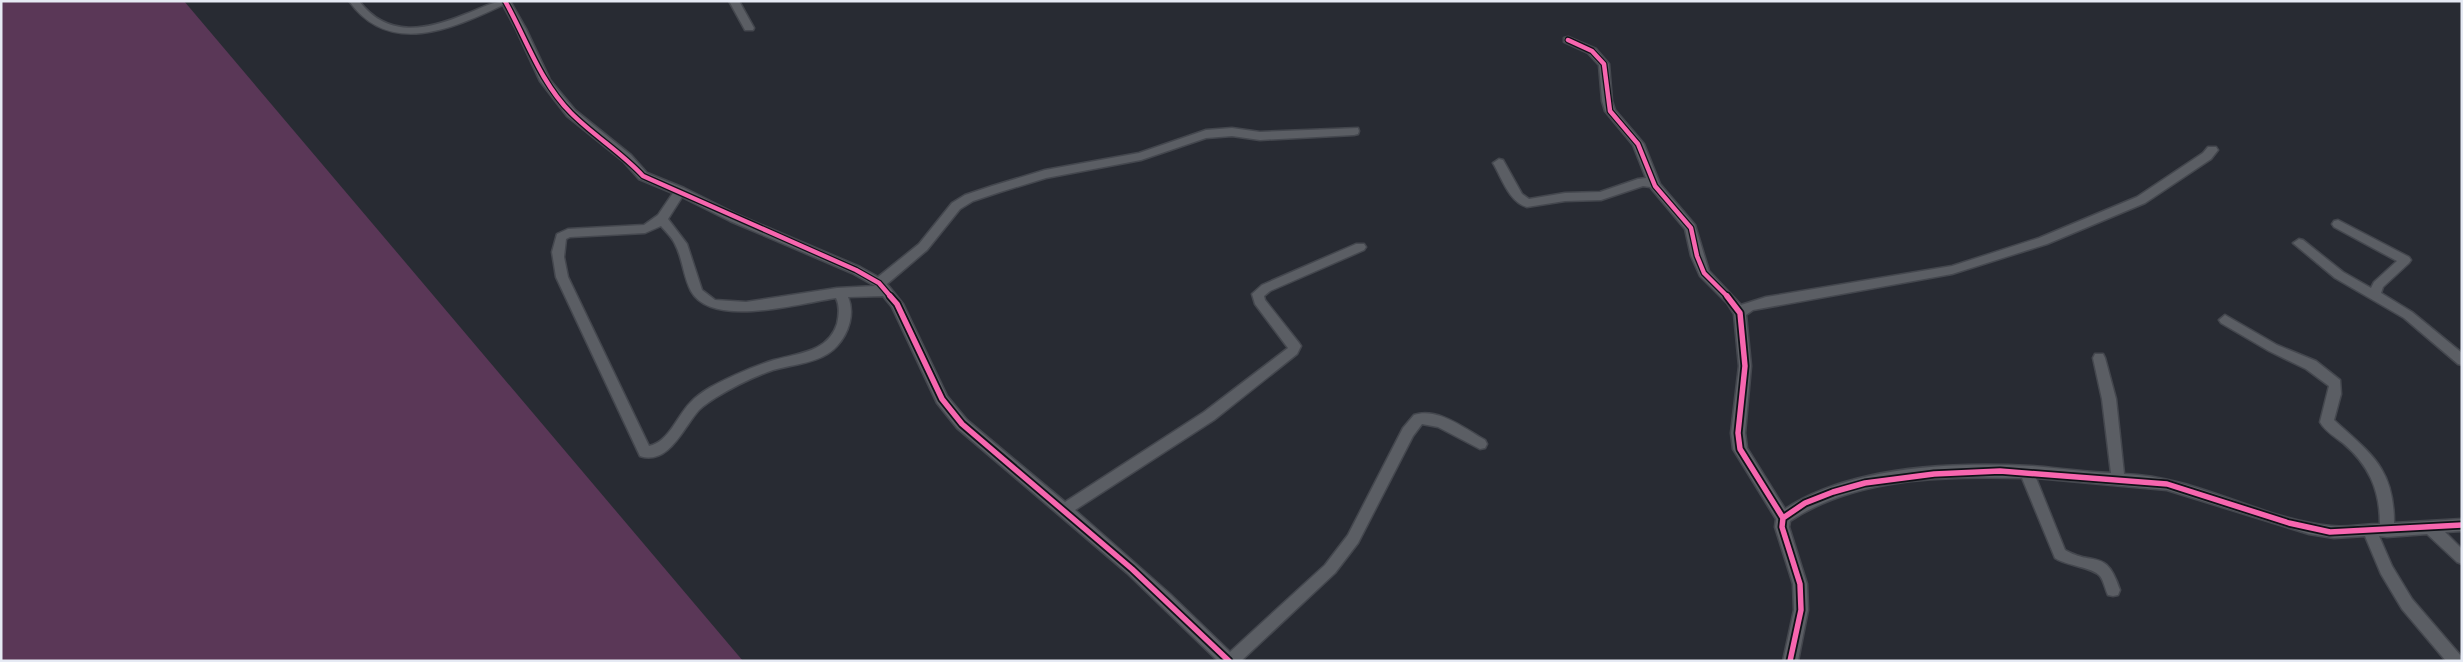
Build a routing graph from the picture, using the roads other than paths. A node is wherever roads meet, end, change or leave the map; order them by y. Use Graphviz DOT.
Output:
graph roads {
  1 [pos="354,1"];
  2 [pos="505,1"];
  3 [pos="734,1"];
  4 [pos="749,28"];
  5 [pos="1568,40"];
  6 [pos="1354,131"];
  7 [pos="2212,150"];
  8 [pos="1499,163"];
  9 [pos="1653,183"];
  10 [pos="680,190"];
  11 [pos="662,220"];
  12 [pos="2338,224"];
  13 [pos="2299,243"];
  14 [pos="1360,247"];
  15 [pos="883,287"];
  16 [pos="839,293"];
  17 [pos="2374,294"];
  18 [pos="1740,313"];
  19 [pos="2225,320"];
  20 [pos="2099,358"];
  21 [pos="2462,360"];
  22 [pos="1480,444"];
  23 [pos="2027,472"];
  24 [pos="2118,478"];
  25 [pos="1064,510"];
  26 [pos="1783,518"];
  27 [pos="2462,525"];
  28 [pos="2431,528"];
  29 [pos="2369,530"];
  30 [pos="2387,530"];
  31 [pos="2462,558"];
  32 [pos="2113,590"];
  33 [pos="1230,661"];
  34 [pos="1790,661"];
  35 [pos="2456,661"];
  1 -- 2 [label="street"];
  2 -- 10 [label="street"];
  3 -- 4 [label="street"];
  5 -- 9 [label="street"];
  6 -- 15 [label="street"];
  7 -- 18 [label="street"];
  8 -- 9 [label="street"];
  9 -- 18 [label="street"];
  10 -- 11 [label="street"];
  10 -- 15 [label="street"];
  11 -- 16 [label="street"];
  11 -- 16 [label="street"];
  12 -- 17 [label="street"];
  13 -- 17 [label="street"];
  14 -- 25 [label="street"];
  15 -- 16 [label="street"];
  15 -- 25 [label="street"];
  17 -- 21 [label="street"];
  18 -- 26 [label="street"];
  19 -- 30 [label="street"];
  20 -- 24 [label="street"];
  22 -- 33 [label="street"];
  23 -- 24 [label="street"];
  23 -- 26 [label="street"];
  23 -- 32 [label="street"];
  24 -- 29 [label="street"];
  25 -- 33 [label="street"];
  26 -- 34 [label="street"];
  27 -- 28 [label="street"];
  28 -- 30 [label="street"];
  28 -- 31 [label="street"];
  29 -- 30 [label="street"];
  29 -- 35 [label="street"];
}
